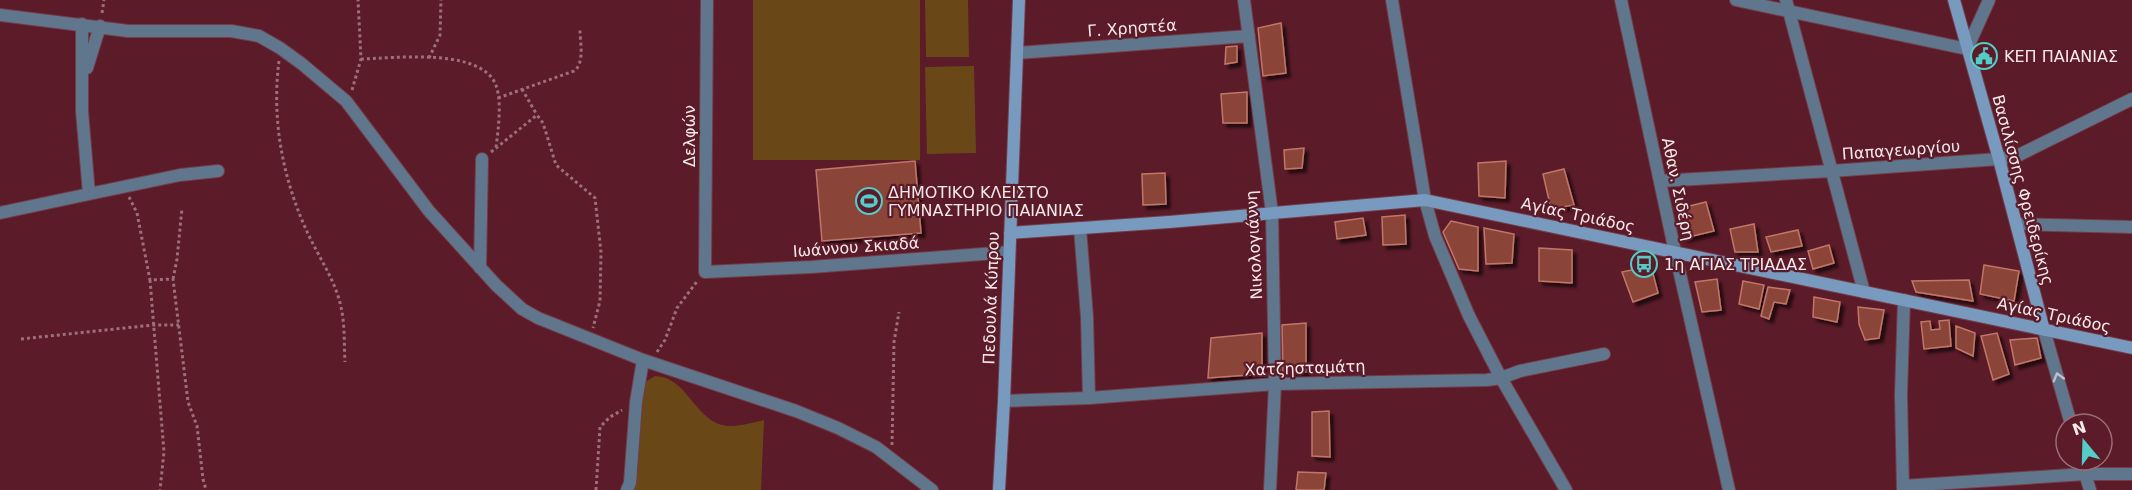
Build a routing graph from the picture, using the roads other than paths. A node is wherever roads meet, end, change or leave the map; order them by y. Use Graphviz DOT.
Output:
graph roads {
  1 [pos="707,0"];
  2 [pos="1019,0"];
  3 [pos="1244,0"];
  4 [pos="1392,0"];
  5 [pos="1621,0"];
  6 [pos="1736,0"];
  7 [pos="1954,0"];
  8 [pos="1989,0"];
  9 [pos="1788,6"];
  10 [pos="0,15"];
  11 [pos="82,24"];
  12 [pos="100,26"];
  13 [pos="1249,36"];
  14 [pos="1966,49"];
  15 [pos="1017,53"];
  16 [pos="82,79"];
  17 [pos="2132,99"];
  18 [pos="482,159"];
  19 [pos="1999,159"];
  20 [pos="219,171"];
  21 [pos="1831,171"];
  22 [pos="1659,181"];
  23 [pos="89,194"];
  24 [pos="1425,200"];
  25 [pos="0,213"];
  26 [pos="1272,213"];
  27 [pos="2017,224"];
  28 [pos="2132,227"];
  29 [pos="1080,228"];
  30 [pos="1010,233"];
  31 [pos="1009,252"];
  32 [pos="1675,252"];
  33 [pos="480,268"];
  34 [pos="705,272"];
  35 [pos="1864,292"];
  36 [pos="1904,300"];
  37 [pos="2044,330"];
  38 [pos="2132,348"];
  39 [pos="1604,354"];
  40 [pos="643,360"];
  41 [pos="1501,378"];
  42 [pos="1275,384"];
  43 [pos="1089,398"];
  44 [pos="1004,401"];
  45 [pos="2068,412"];
  46 [pos="2085,474"];
  47 [pos="2132,474"];
  48 [pos="2001,484"];
  49 [pos="1903,488"];
  50 [pos="627,490"];
  51 [pos="932,490"];
  52 [pos="999,490"];
  53 [pos="1270,490"];
  54 [pos="1566,490"];
  55 [pos="1730,490"];
  56 [pos="2090,490"];
  1 -- 34 [label="street, Δελφών"];
  2 -- 15 [label="street, Πεδουλά Κύπρου"];
  3 -- 13 [label="street, Νικολογιάννη"];
  4 -- 24 [label="street"];
  5 -- 22 [label="street, Αθαν. Σιδέρη"];
  6 -- 9 [label="street"];
  7 -- 14 [label="street, Βασιλίσσης Φρειδερίκης"];
  8 -- 14 [label="street"];
  9 -- 14 [label="street"];
  9 -- 21 [label="street"];
  10 -- 11 [label="street"];
  11 -- 12 [label="street"];
  11 -- 16 [label="street"];
  12 -- 16 [label="street"];
  12 -- 33 [label="street"];
  13 -- 15 [label="street, Γ. Χρηστέα"];
  13 -- 26 [label="street, Νικολογιάννη"];
  14 -- 19 [label="street, Βασιλίσσης Φρειδερίκης"];
  15 -- 30 [label="street, Πεδουλά Κύπρου"];
  16 -- 23 [label="street"];
  17 -- 19 [label="street, Παπαγεωργίου"];
  18 -- 33 [label="street"];
  19 -- 21 [label="street, Παπαγεωργίου"];
  19 -- 27 [label="street, Βασιλίσσης Φρειδερίκης"];
  20 -- 23 [label="street"];
  21 -- 22 [label="street, Παπαγεωργίου"];
  21 -- 35 [label="street"];
  22 -- 32 [label="street, Αθαν. Σιδέρη"];
  23 -- 25 [label="street"];
  24 -- 26 [label="street, Αγίας Τριάδος"];
  24 -- 32 [label="street, Αγίας Τριάδος"];
  24 -- 41 [label="street"];
  26 -- 29 [label="street, Αγίας Τριάδος"];
  26 -- 42 [label="street, Νικολογιάννη"];
  27 -- 28 [label="street"];
  27 -- 37 [label="street, Βασιλίσσης Φρειδερίκης"];
  29 -- 30 [label="street, Αγίας Τριάδος"];
  29 -- 43 [label="street"];
  30 -- 31 [label="street, Πεδουλά Κύπρου"];
  31 -- 34 [label="street, Ιωάννου Σκιαδά"];
  31 -- 44 [label="street, Πεδουλά Κύπρου"];
  32 -- 35 [label="street, Αγίας Τριάδος"];
  32 -- 55 [label="street, Αθαν. Σιδέρη"];
  33 -- 40 [label="street"];
  35 -- 36 [label="street, Αγίας Τριάδος"];
  36 -- 37 [label="street, Αγίας Τριάδος"];
  36 -- 49 [label="street"];
  37 -- 38 [label="street, Αγίας Τριάδος"];
  45 -- 37 [label="street, Βασιλίσσης Φρειδερίκης, one-way"];
  39 -- 41 [label="street, Χατζησταμάτη"];
  40 -- 50 [label="street"];
  40 -- 51 [label="street"];
  41 -- 42 [label="street, Χατζησταμάτη"];
  41 -- 54 [label="street"];
  42 -- 43 [label="street, Χατζησταμάτη"];
  42 -- 53 [label="street, Νικολογιάννη"];
  43 -- 44 [label="street, Χατζησταμάτη"];
  44 -- 52 [label="street, Πεδουλά Κύπρου"];
  46 -- 47 [label="street"];
  46 -- 48 [label="street"];
  46 -- 56 [label="street"];
  48 -- 49 [label="street"];
}
